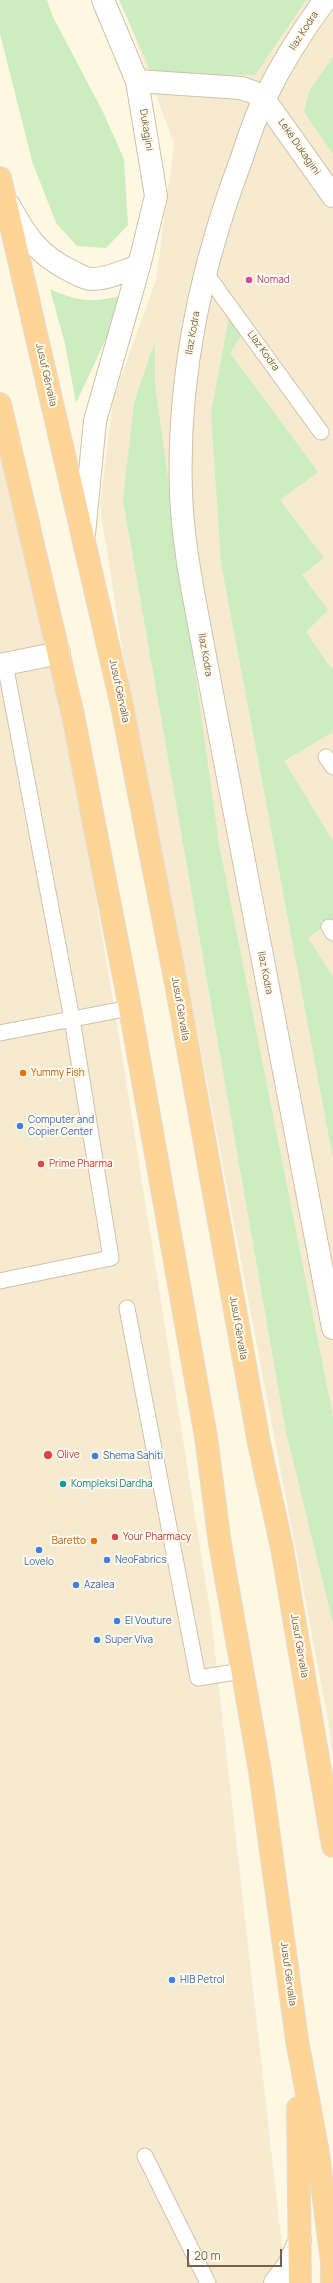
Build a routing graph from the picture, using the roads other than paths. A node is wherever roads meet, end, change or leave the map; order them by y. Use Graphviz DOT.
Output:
graph roads {
  1 [pos="103,0"];
  2 [pos="325,0"];
  3 [pos="137,81"];
  4 [pos="264,99"];
  5 [pos="2,188"];
  6 [pos="333,196"];
  7 [pos="139,266"];
  8 [pos="204,271"];
  9 [pos="0,404"];
  10 [pos="321,432"];
  11 [pos="84,538"];
  12 [pos="60,653"];
  13 [pos="2,664"];
  14 [pos="130,1008"];
  15 [pos="72,1019"];
  16 [pos="0,1033"];
  17 [pos="0,1281"];
  18 [pos="127,1308"];
  19 [pos="332,1314"];
  20 [pos="242,1671"];
  21 [pos="333,1846"];
  22 [pos="297,2040"];
  23 [pos="145,2156"];
  24 [pos="300,2240"];
  25 [pos="208,2283"];
  26 [pos="275,2283"];
  27 [pos="300,2283"];
  28 [pos="332,2283"];
  1 -- 3 [label="street, Dukagjini"];
  2 -- 4 [label="street, Ilaz Kodra"];
  3 -- 4 [label="street"];
  3 -- 7 [label="street, Dukagjini"];
  4 -- 6 [label="street, Lekë Dukagjini"];
  4 -- 8 [label="street, Ilaz Kodra"];
  5 -- 7 [label="street"];
  5 -- 11 [label="highway, Jusuf Gërvalla"];
  7 -- 11 [label="street, Dukagjini"];
  8 -- 10 [label="lane, Llaz Kodra"];
  8 -- 19 [label="street, Ilaz Kodra"];
  9 -- 12 [label="highway, Jusuf Gërvalla"];
  11 -- 21 [label="highway, Jusuf Gërvalla"];
  12 -- 13 [label="street"];
  12 -- 14 [label="highway, Jusuf Gërvalla"];
  13 -- 15 [label="lane"];
  14 -- 15 [label="lane"];
  14 -- 20 [label="highway, Jusuf Gërvalla"];
  15 -- 16 [label="lane"];
  15 -- 17 [label="lane"];
  18 -- 20 [label="lane"];
  20 -- 22 [label="highway, Jusuf Gërvalla"];
  22 -- 24 [label="highway"];
  22 -- 28 [label="highway"];
  23 -- 25 [label="lane"];
  24 -- 26 [label="street"];
  24 -- 27 [label="highway"];
}
